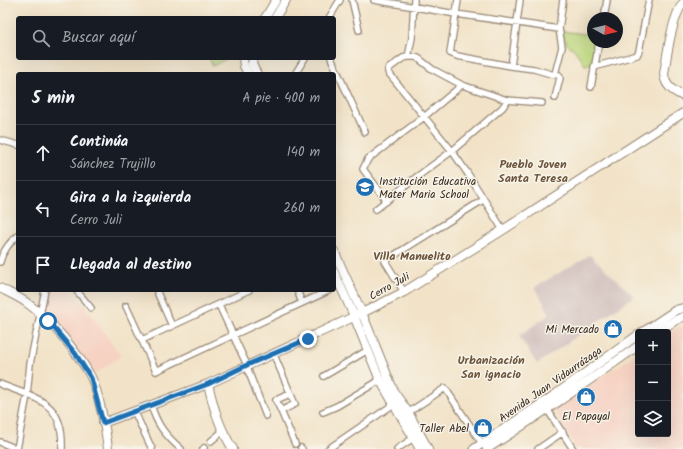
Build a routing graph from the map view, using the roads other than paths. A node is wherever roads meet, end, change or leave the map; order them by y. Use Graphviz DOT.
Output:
graph roads {
  1 [pos="276,0"];
  2 [pos="286,0"];
  3 [pos="340,0"];
  4 [pos="352,0"];
  5 [pos="374,0"];
  6 [pos="414,0"];
  7 [pos="458,0"];
  8 [pos="520,0"];
  9 [pos="563,0"];
  10 [pos="607,0"];
  11 [pos="649,0"];
  12 [pos="683,3"];
  13 [pos="414,7"];
  14 [pos="605,12"];
  15 [pos="456,14"];
  16 [pos="267,16"];
  17 [pos="276,16"];
  18 [pos="330,16"];
  19 [pos="517,23"];
  20 [pos="559,29"];
  21 [pos="359,30"];
  22 [pos="598,48"];
  23 [pos="408,57"];
  24 [pos="243,60"];
  25 [pos="253,60"];
  26 [pos="304,60"];
  27 [pos="332,60"];
  28 [pos="511,66"];
  29 [pos="594,66"];
  30 [pos="247,72"];
  31 [pos="256,72"];
  32 [pos="297,72"];
  33 [pos="555,74"];
  34 [pos="462,85"];
  35 [pos="591,87"];
  36 [pos="683,96"];
  37 [pos="555,98"];
  38 [pos="507,100"];
  39 [pos="542,103"];
  40 [pos="683,113"];
  41 [pos="424,116"];
  42 [pos="365,132"];
  43 [pos="0,140"];
  44 [pos="16,144"];
  45 [pos="452,151"];
  46 [pos="483,200"];
  47 [pos="387,201"];
  48 [pos="376,209"];
  49 [pos="503,230"];
  50 [pos="16,238"];
  51 [pos="1,255"];
  52 [pos="0,262"];
  53 [pos="336,262"];
  54 [pos="340,285"];
  55 [pos="0,288"];
  56 [pos="45,292"];
  57 [pos="78,292"];
  58 [pos="157,292"];
  59 [pos="245,292"];
  60 [pos="298,292"];
  61 [pos="325,292"];
  62 [pos="404,292"];
  63 [pos="302,302"];
  64 [pos="219,305"];
  65 [pos="126,306"];
  66 [pos="91,308"];
  67 [pos="683,308"];
  68 [pos="362,313"];
  69 [pos="41,315"];
  70 [pos="354,316"];
  71 [pos="683,317"];
  72 [pos="172,326"];
  73 [pos="648,329"];
  74 [pos="662,329"];
  75 [pos="233,335"];
  76 [pos="635,337"];
  77 [pos="142,340"];
  78 [pos="635,348"];
  79 [pos="368,350"];
  80 [pos="274,355"];
  81 [pos="247,365"];
  82 [pos="324,376"];
  83 [pos="384,378"];
  84 [pos="0,384"];
  85 [pos="208,384"];
  86 [pos="290,394"];
  87 [pos="27,395"];
  88 [pos="394,404"];
  89 [pos="151,405"];
  90 [pos="547,409"];
  91 [pos="134,411"];
  92 [pos="281,411"];
  93 [pos="323,412"];
  94 [pos="405,414"];
  95 [pos="266,416"];
  96 [pos="103,423"];
  97 [pos="223,431"];
  98 [pos="563,432"];
  99 [pos="416,436"];
  100 [pos="211,441"];
  101 [pos="0,442"];
  102 [pos="296,444"];
  103 [pos="485,447"];
  104 [pos="17,449"];
  105 [pos="62,449"];
  106 [pos="108,449"];
  107 [pos="152,449"];
  108 [pos="181,449"];
  109 [pos="234,449"];
  110 [pos="328,449"];
  111 [pos="397,449"];
  112 [pos="420,449"];
  113 [pos="428,449"];
  114 [pos="474,449"];
  115 [pos="538,449"];
  116 [pos="573,449"];
  1 -- 16 [label="street"];
  2 -- 17 [label="street"];
  3 -- 18 [label="street"];
  4 -- 21 [label="street"];
  5 -- 13 [label="street"];
  6 -- 13 [label="street"];
  7 -- 15 [label="street"];
  8 -- 19 [label="street"];
  9 -- 20 [label="street"];
  10 -- 14 [label="street"];
  11 -- 29 [label="street"];
  12 -- 36 [label="street"];
  13 -- 15 [label="street"];
  13 -- 23 [label="street"];
  15 -- 19 [label="street"];
  15 -- 28 [label="street"];
  19 -- 20 [label="street"];
  19 -- 28 [label="street"];
  20 -- 33 [label="street"];
  22 -- 29 [label="street"];
  23 -- 34 [label="street"];
  23 -- 41 [label="street"];
  24 -- 30 [label="street"];
  25 -- 31 [label="street"];
  26 -- 32 [label="street"];
  27 -- 42 [label="street"];
  28 -- 33 [label="street"];
  29 -- 35 [label="street"];
  33 -- 37 [label="street"];
  34 -- 38 [label="street"];
  34 -- 41 [label="street"];
  38 -- 39 [label="street"];
  38 -- 45 [label="street"];
  40 -- 49 [label="street, Cerro Juli"];
  41 -- 45 [label="street"];
  41 -- 47 [label="street"];
  43 -- 44 [label="street"];
  45 -- 46 [label="street"];
  45 -- 47 [label="street"];
  46 -- 49 [label="street"];
  46 -- 62 [label="street"];
  47 -- 48 [label="street"];
  49 -- 62 [label="street, Cerro Juli"];
  50 -- 51 [label="street"];
  51 -- 52 [label="street"];
  53 -- 54 [label="street"];
  54 -- 68 [label="street"];
  54 -- 70 [label="street"];
  55 -- 69 [label="street"];
  56 -- 69 [label="street"];
  57 -- 66 [label="street"];
  58 -- 72 [label="street"];
  59 -- 64 [label="street"];
  60 -- 63 [label="street"];
  61 -- 63 [label="street"];
  62 -- 68 [label="street, Cerro Juli"];
  63 -- 75 [label="street"];
  64 -- 72 [label="street"];
  64 -- 75 [label="street"];
  65 -- 77 [label="street"];
  67 -- 73 [label="street"];
  68 -- 70 [label="street, Cerro Juli"];
  68 -- 83 [label="street"];
  69 -- 87 [label="street"];
  69 -- 96 [label="street"];
  70 -- 79 [label="street"];
  70 -- 80 [label="street, Cerro Juli"];
  71 -- 74 [label="street"];
  72 -- 77 [label="street"];
  75 -- 77 [label="street"];
  75 -- 81 [label="street"];
  76 -- 103 [label="street, Avenida Juan Vidaurrázaga"];
  78 -- 90 [label="street, Avenida Juan Vidaurrázaga"];
  79 -- 82 [label="street"];
  79 -- 83 [label="street"];
  80 -- 81 [label="street, Cerro Juli"];
  80 -- 86 [label="street"];
  81 -- 85 [label="street, Cerro Juli"];
  81 -- 95 [label="street"];
  83 -- 88 [label="street"];
  83 -- 93 [label="street"];
  83 -- 94 [label="street"];
  84 -- 87 [label="street"];
  85 -- 89 [label="street, Cerro Juli"];
  85 -- 97 [label="street"];
  86 -- 92 [label="street"];
  86 -- 92 [label="street"];
  87 -- 104 [label="street"];
  87 -- 105 [label="street"];
  88 -- 94 [label="street"];
  88 -- 110 [label="street"];
  89 -- 91 [label="street, Cerro Juli"];
  89 -- 108 [label="street"];
  90 -- 98 [label="street"];
  90 -- 103 [label="street, Avenida Juan Vidaurrázaga"];
  91 -- 96 [label="street, Cerro Juli"];
  91 -- 107 [label="street"];
  92 -- 102 [label="street"];
  94 -- 99 [label="street"];
  94 -- 103 [label="street"];
  96 -- 106 [label="street"];
  97 -- 100 [label="street"];
  97 -- 109 [label="street"];
  98 -- 115 [label="street"];
  98 -- 116 [label="street"];
  99 -- 111 [label="street"];
  99 -- 112 [label="street"];
  99 -- 113 [label="street"];
  101 -- 104 [label="street"];
  103 -- 114 [label="street, Avenida Juan Vidaurrázaga"];
}
